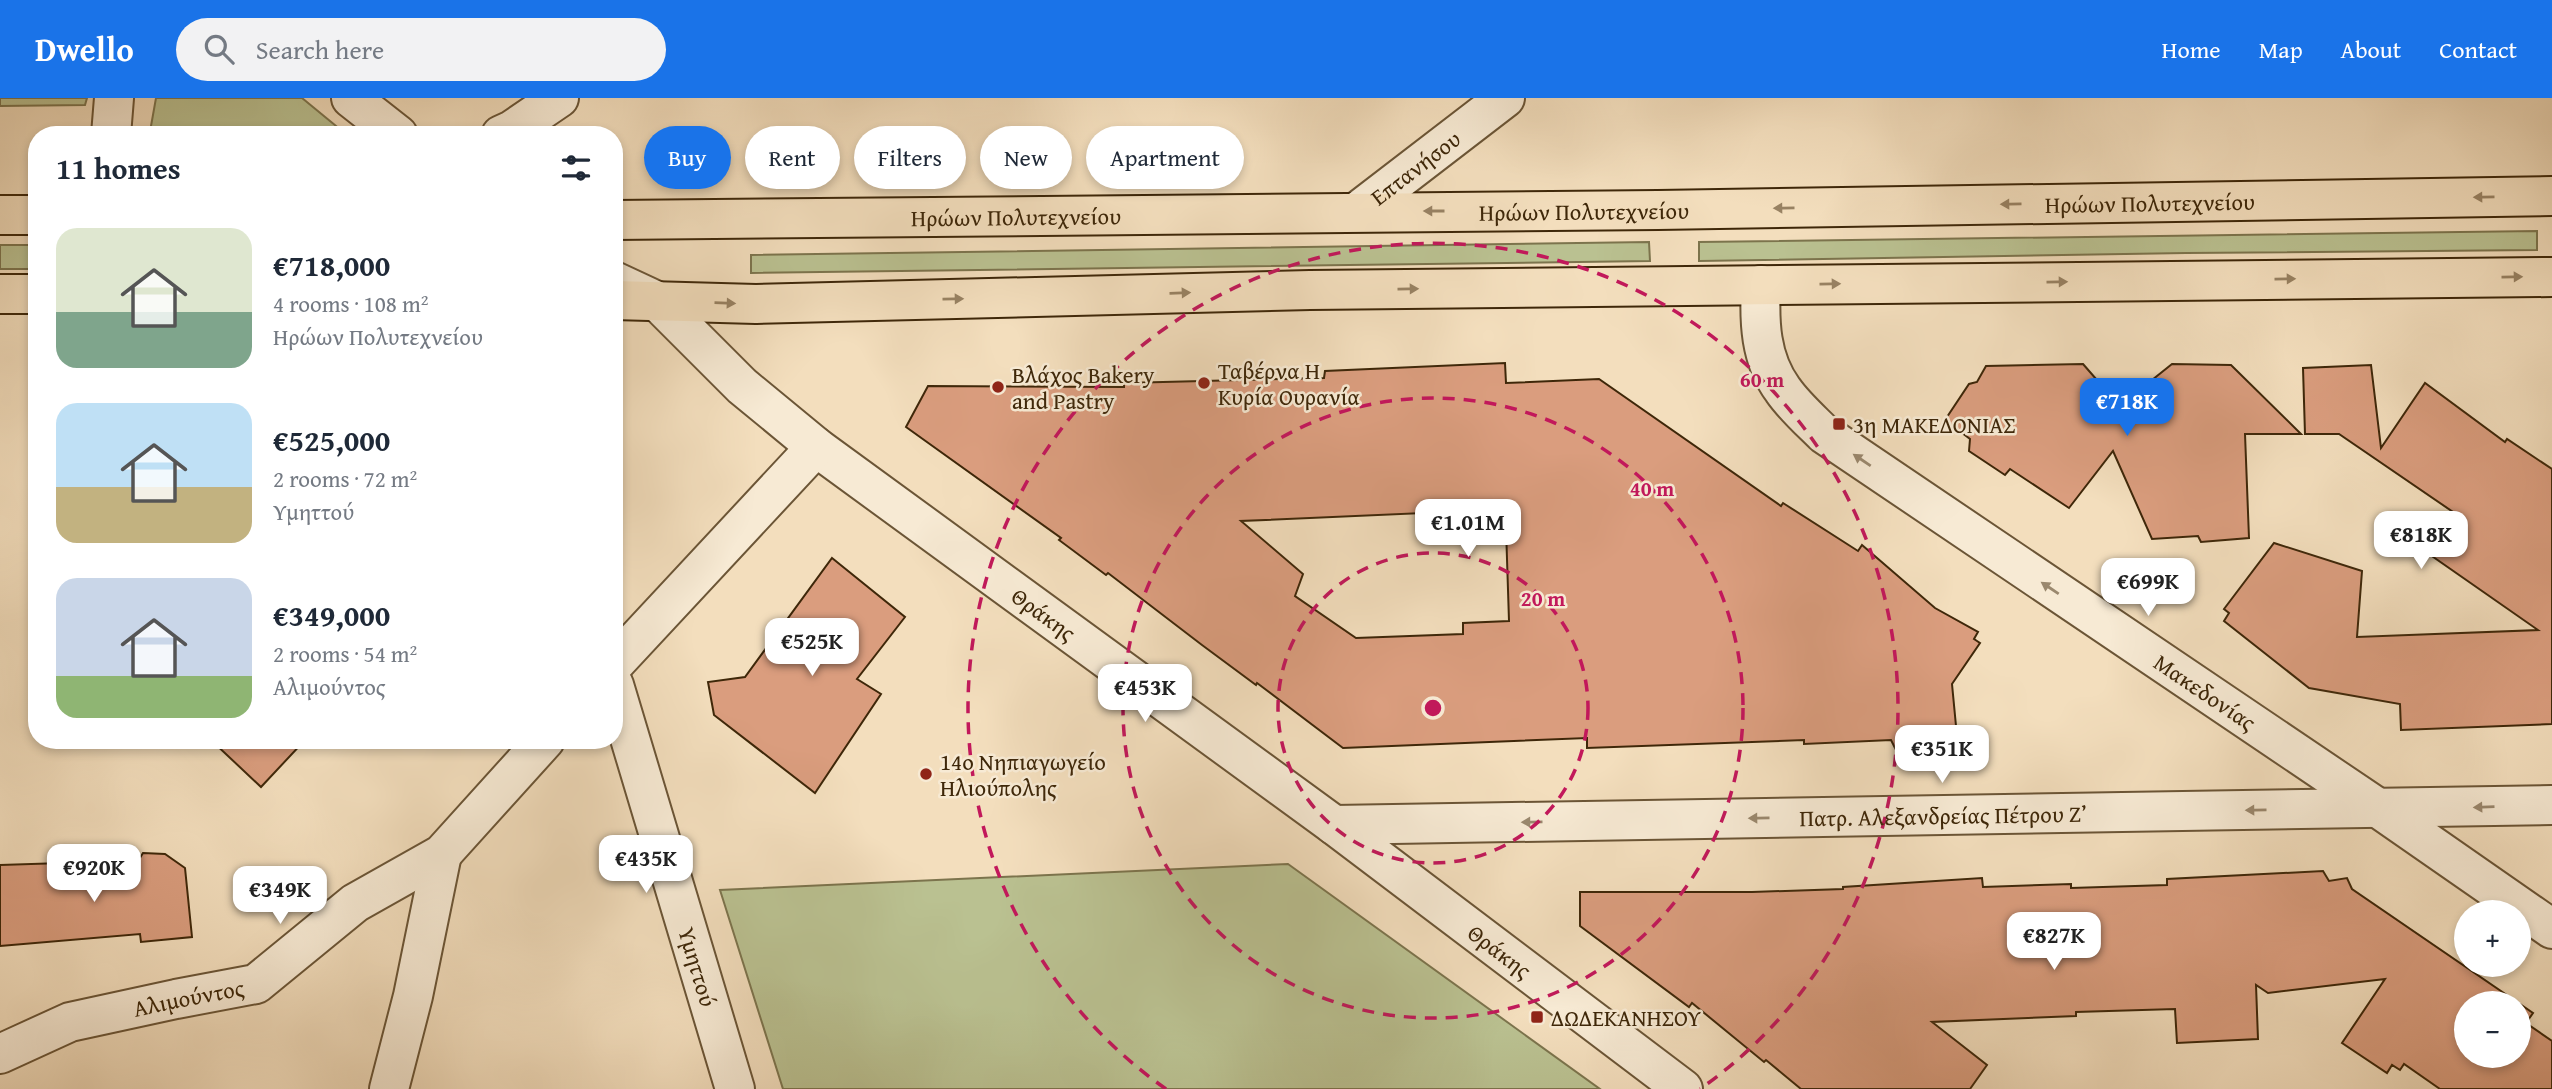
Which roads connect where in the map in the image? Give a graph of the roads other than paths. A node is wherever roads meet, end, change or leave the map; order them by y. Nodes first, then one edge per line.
1 (114, 98) edge
2 (351, 98) edge
3 (559, 98) edge
4 (1505, 98) edge
5 (112, 126) edge
6 (388, 126) edge
7 (518, 126) edge
8 (2552, 196) edge
9 (1358, 211) junction
10 (0, 215) edge
11 (28, 215) edge
12 (623, 220) edge
13 (2552, 277) edge
14 (623, 285) edge
15 (1761, 285) junction
16 (0, 294) edge
17 (28, 294) edge
18 (623, 300) edge
19 (657, 301) junction
20 (816, 447) junction
21 (623, 654) edge
22 (623, 715) edge
23 (537, 749) edge
24 (2552, 805) edge
25 (2378, 808) junction
26 (1334, 825) junction
27 (442, 854) junction
28 (2552, 929) edge
29 (0, 1055) edge
30 (389, 1089) edge
31 (735, 1089) edge
32 (1683, 1089) edge

1 - 5 street
2 - 6 street
3 - 7 street
4 - 9 street, Επτανήσου
8 -> 9 main road, Ηρώων Πολυτεχνείου
9 - 12 main road, Ηρώων Πολυτεχνείου
10 - 11 main road
15 -> 13 main road
14 - 19 street, Θράκης
19 -> 15 main road
25 -> 15 street, Μακεδονίας
16 - 17 main road
18 - 19 main road
19 - 20 street, Θράκης
20 - 21 street
20 - 26 street, Θράκης
22 - 31 street, Υμηττού
23 - 27 street, Αλιμούντος
24 -> 25 street, Πατρ. Αλεξανδρείας Πέτρου Ζ’
25 -> 26 street, Πατρ. Αλεξανδρείας Πέτρου Ζ’
25 - 28 street, Μακεδονίας
26 - 32 street, Θράκης
27 - 29 street, Αλιμούντος
27 - 30 street

